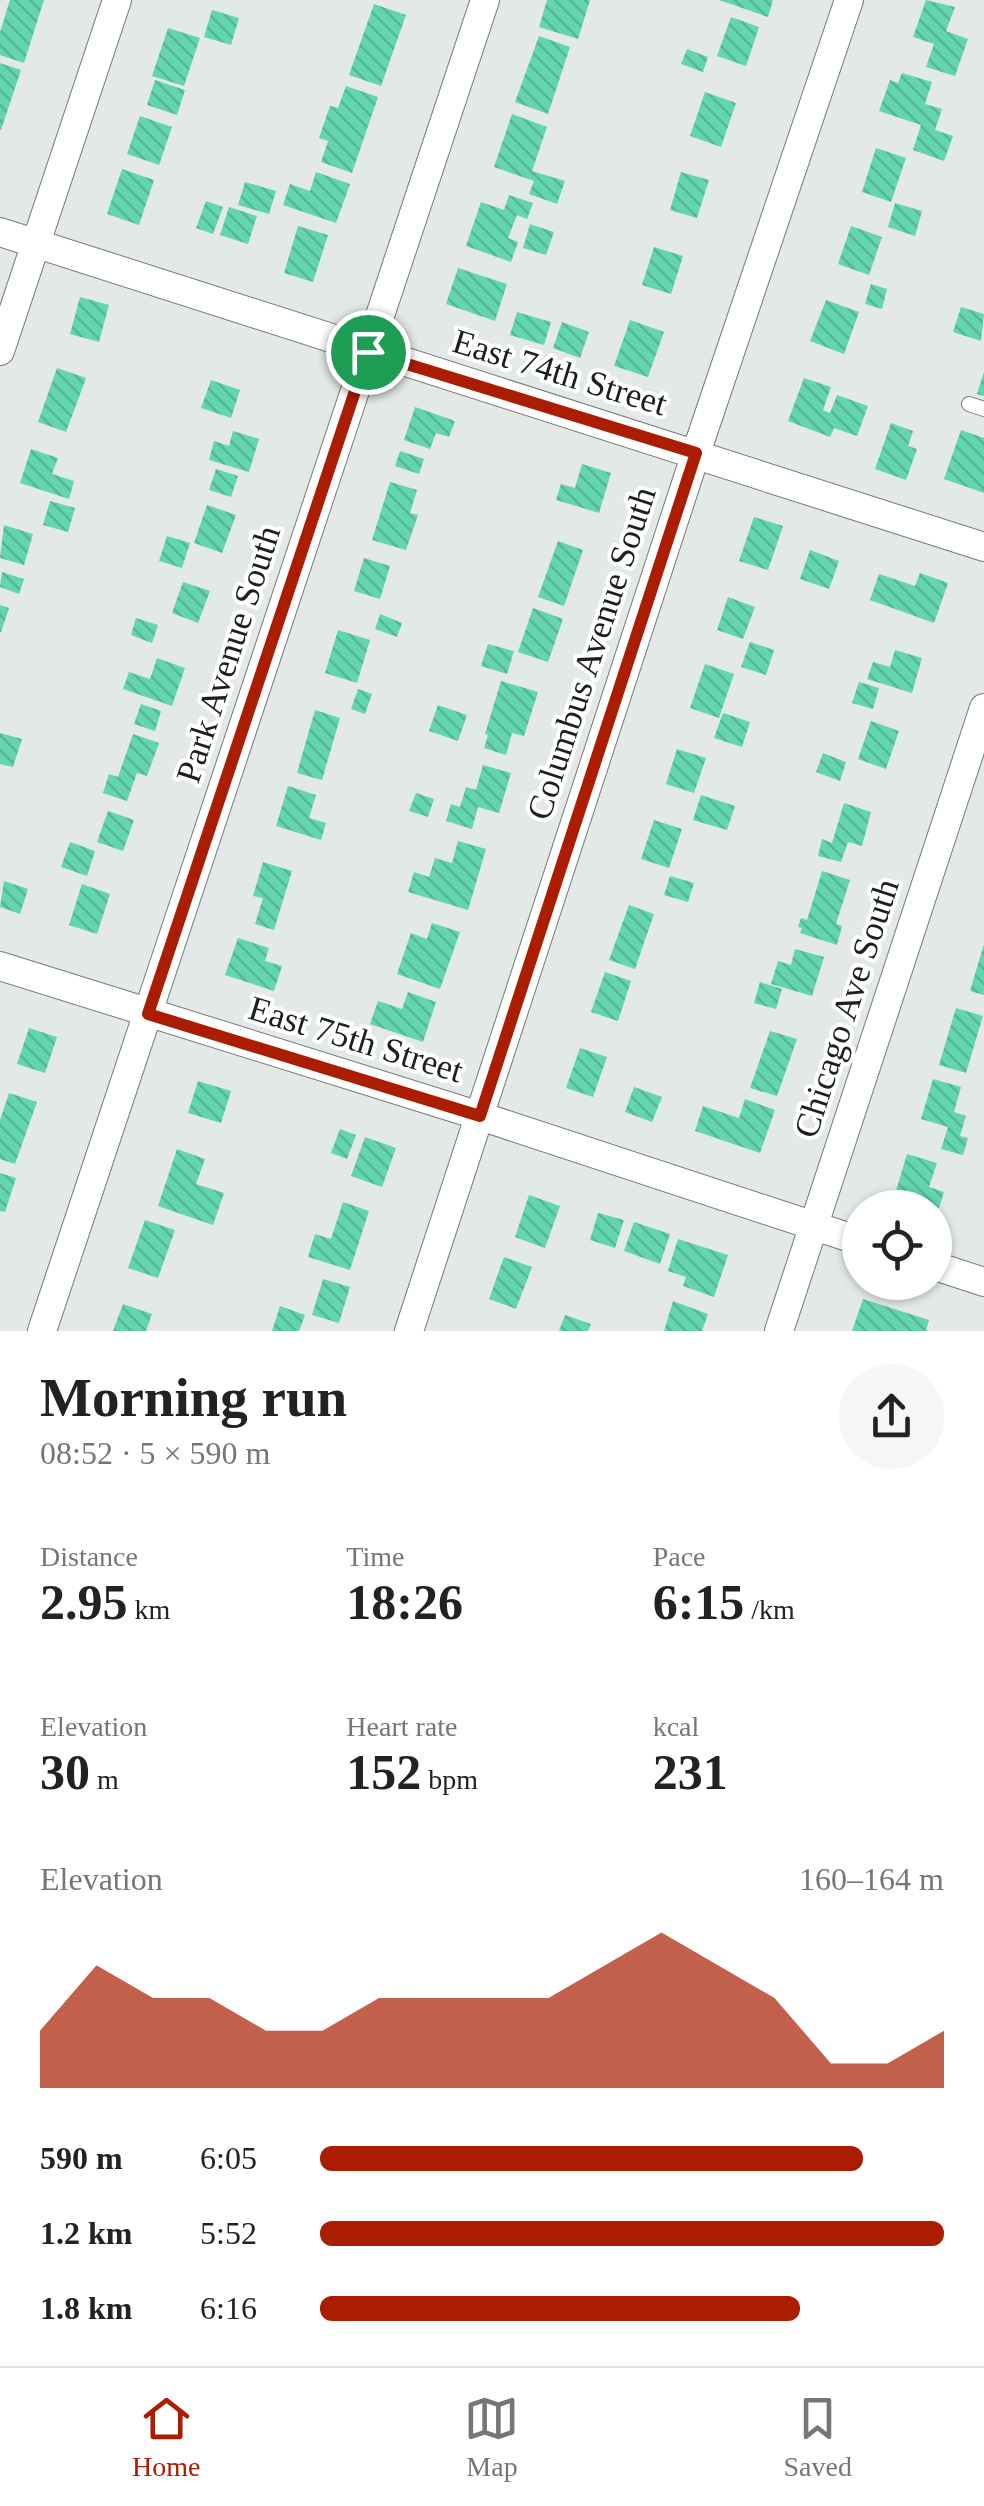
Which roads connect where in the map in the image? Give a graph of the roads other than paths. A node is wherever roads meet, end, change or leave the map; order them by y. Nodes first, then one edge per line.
1 (117, 0) edge
2 (485, 0) edge
3 (849, 0) edge
4 (0, 232) edge
5 (36, 244) junction
6 (0, 351) edge
7 (368, 352) junction
8 (696, 453) junction
9 (984, 546) edge
10 (984, 708) edge
11 (0, 966) edge
12 (148, 1014) junction
13 (480, 1116) junction
14 (814, 1226) junction
15 (842, 1236) edge
16 (952, 1272) edge
17 (984, 1282) edge
18 (42, 1331) edge
19 (409, 1331) edge
20 (780, 1331) edge

1 - 5 street
2 - 7 street, Park Avenue South
3 - 8 street, Columbus Avenue South
4 - 5 street, East 74th Street
5 - 6 street
5 - 7 street, East 74th Street
7 - 8 street, East 74th Street
7 - 12 street, Park Avenue South
8 - 9 street, East 74th Street
8 - 13 street, Columbus Avenue South
10 - 14 street, Chicago Ave South
11 - 12 street, East 75th Street
12 - 13 street, East 75th Street
12 - 18 street, Park Avenue South
13 - 14 street, East 75th Street
13 - 19 street, Columbus Avenue South
14 - 15 street, East 75th Street
14 - 20 street, Chicago Ave South
16 - 17 street

